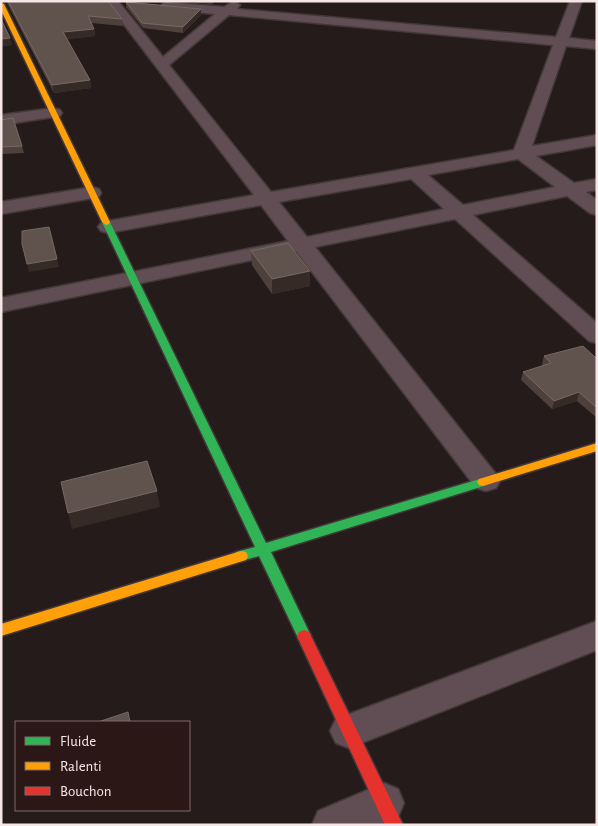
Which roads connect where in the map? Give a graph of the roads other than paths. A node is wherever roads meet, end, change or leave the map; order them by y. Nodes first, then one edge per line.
1 (113, 1) edge
2 (238, 1) edge
3 (576, 1) edge
4 (132, 3) edge
5 (1, 4) edge
6 (151, 5) edge
7 (226, 11) junction
8 (561, 42) junction
9 (597, 45) edge
10 (162, 66) junction
11 (54, 113) junction
12 (1, 120) edge
13 (597, 140) edge
14 (522, 153) junction
15 (414, 172) junction
16 (597, 184) edge
17 (570, 189) junction
18 (92, 193) junction
19 (265, 199) junction
20 (1, 208) edge
21 (597, 209) edge
22 (458, 212) junction
23 (108, 227) junction
24 (300, 244) junction
25 (133, 278) junction
26 (1, 305) edge
27 (597, 336) edge
28 (597, 447) edge
29 (486, 482) junction
30 (263, 550) junction
31 (1, 630) edge
32 (597, 635) edge
33 (349, 731) junction
34 (389, 814) edge
35 (332, 825) edge

1 - 4 street
1 - 10 street
2 - 7 street
3 - 8 street
5 - 11 street
6 - 7 street
7 - 8 street
7 - 10 street
8 - 9 street
8 - 14 street
10 - 19 street
11 - 12 street
11 - 18 street
13 - 14 street
14 - 15 street
14 - 17 street
15 - 19 street
15 - 22 street
16 - 17 street
17 - 21 street
17 - 22 street
18 - 20 street
18 - 23 street
19 - 23 street
19 - 24 street
22 - 24 street
22 - 27 street
23 - 25 street
24 - 25 street
24 - 29 street
25 - 26 street
25 - 30 street
28 - 29 street
29 - 30 street
30 - 31 street
30 - 33 street
32 - 33 street
33 - 34 street
34 - 35 street

